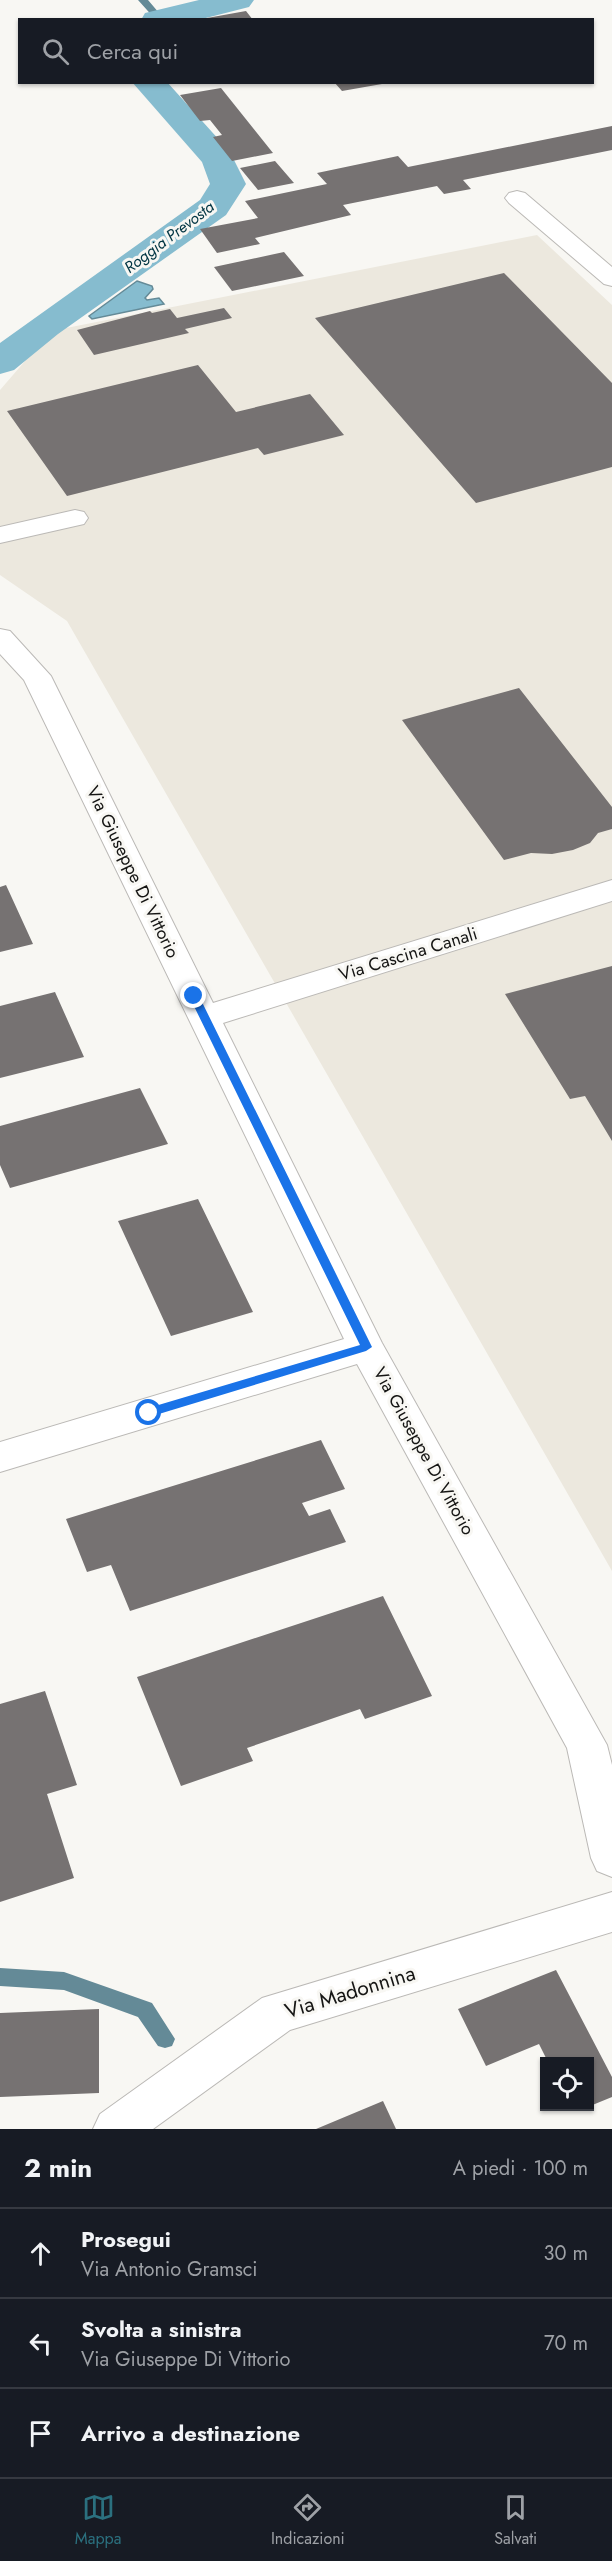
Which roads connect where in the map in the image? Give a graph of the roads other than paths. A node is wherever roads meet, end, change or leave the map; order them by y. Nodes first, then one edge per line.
1 (517, 198) dead end
2 (612, 279) edge
3 (75, 518) dead end
4 (0, 535) edge
5 (0, 637) edge
6 (612, 890) edge
7 (204, 1017) junction
8 (366, 1347) junction
9 (0, 1457) edge
10 (599, 1745) edge
11 (612, 1858) edge
12 (612, 1912) edge
13 (116, 2129) edge

1 - 2 street
3 - 4 street
5 - 7 street, Via Giuseppe Di Vittorio
6 - 7 street, Via Cascina Canali
7 - 8 street, Via Giuseppe Di Vittorio
8 - 9 street
8 - 10 street, Via Giuseppe Di Vittorio
10 - 11 street, Via Giuseppe Di Vittorio
12 - 13 street, Via Madonnina

